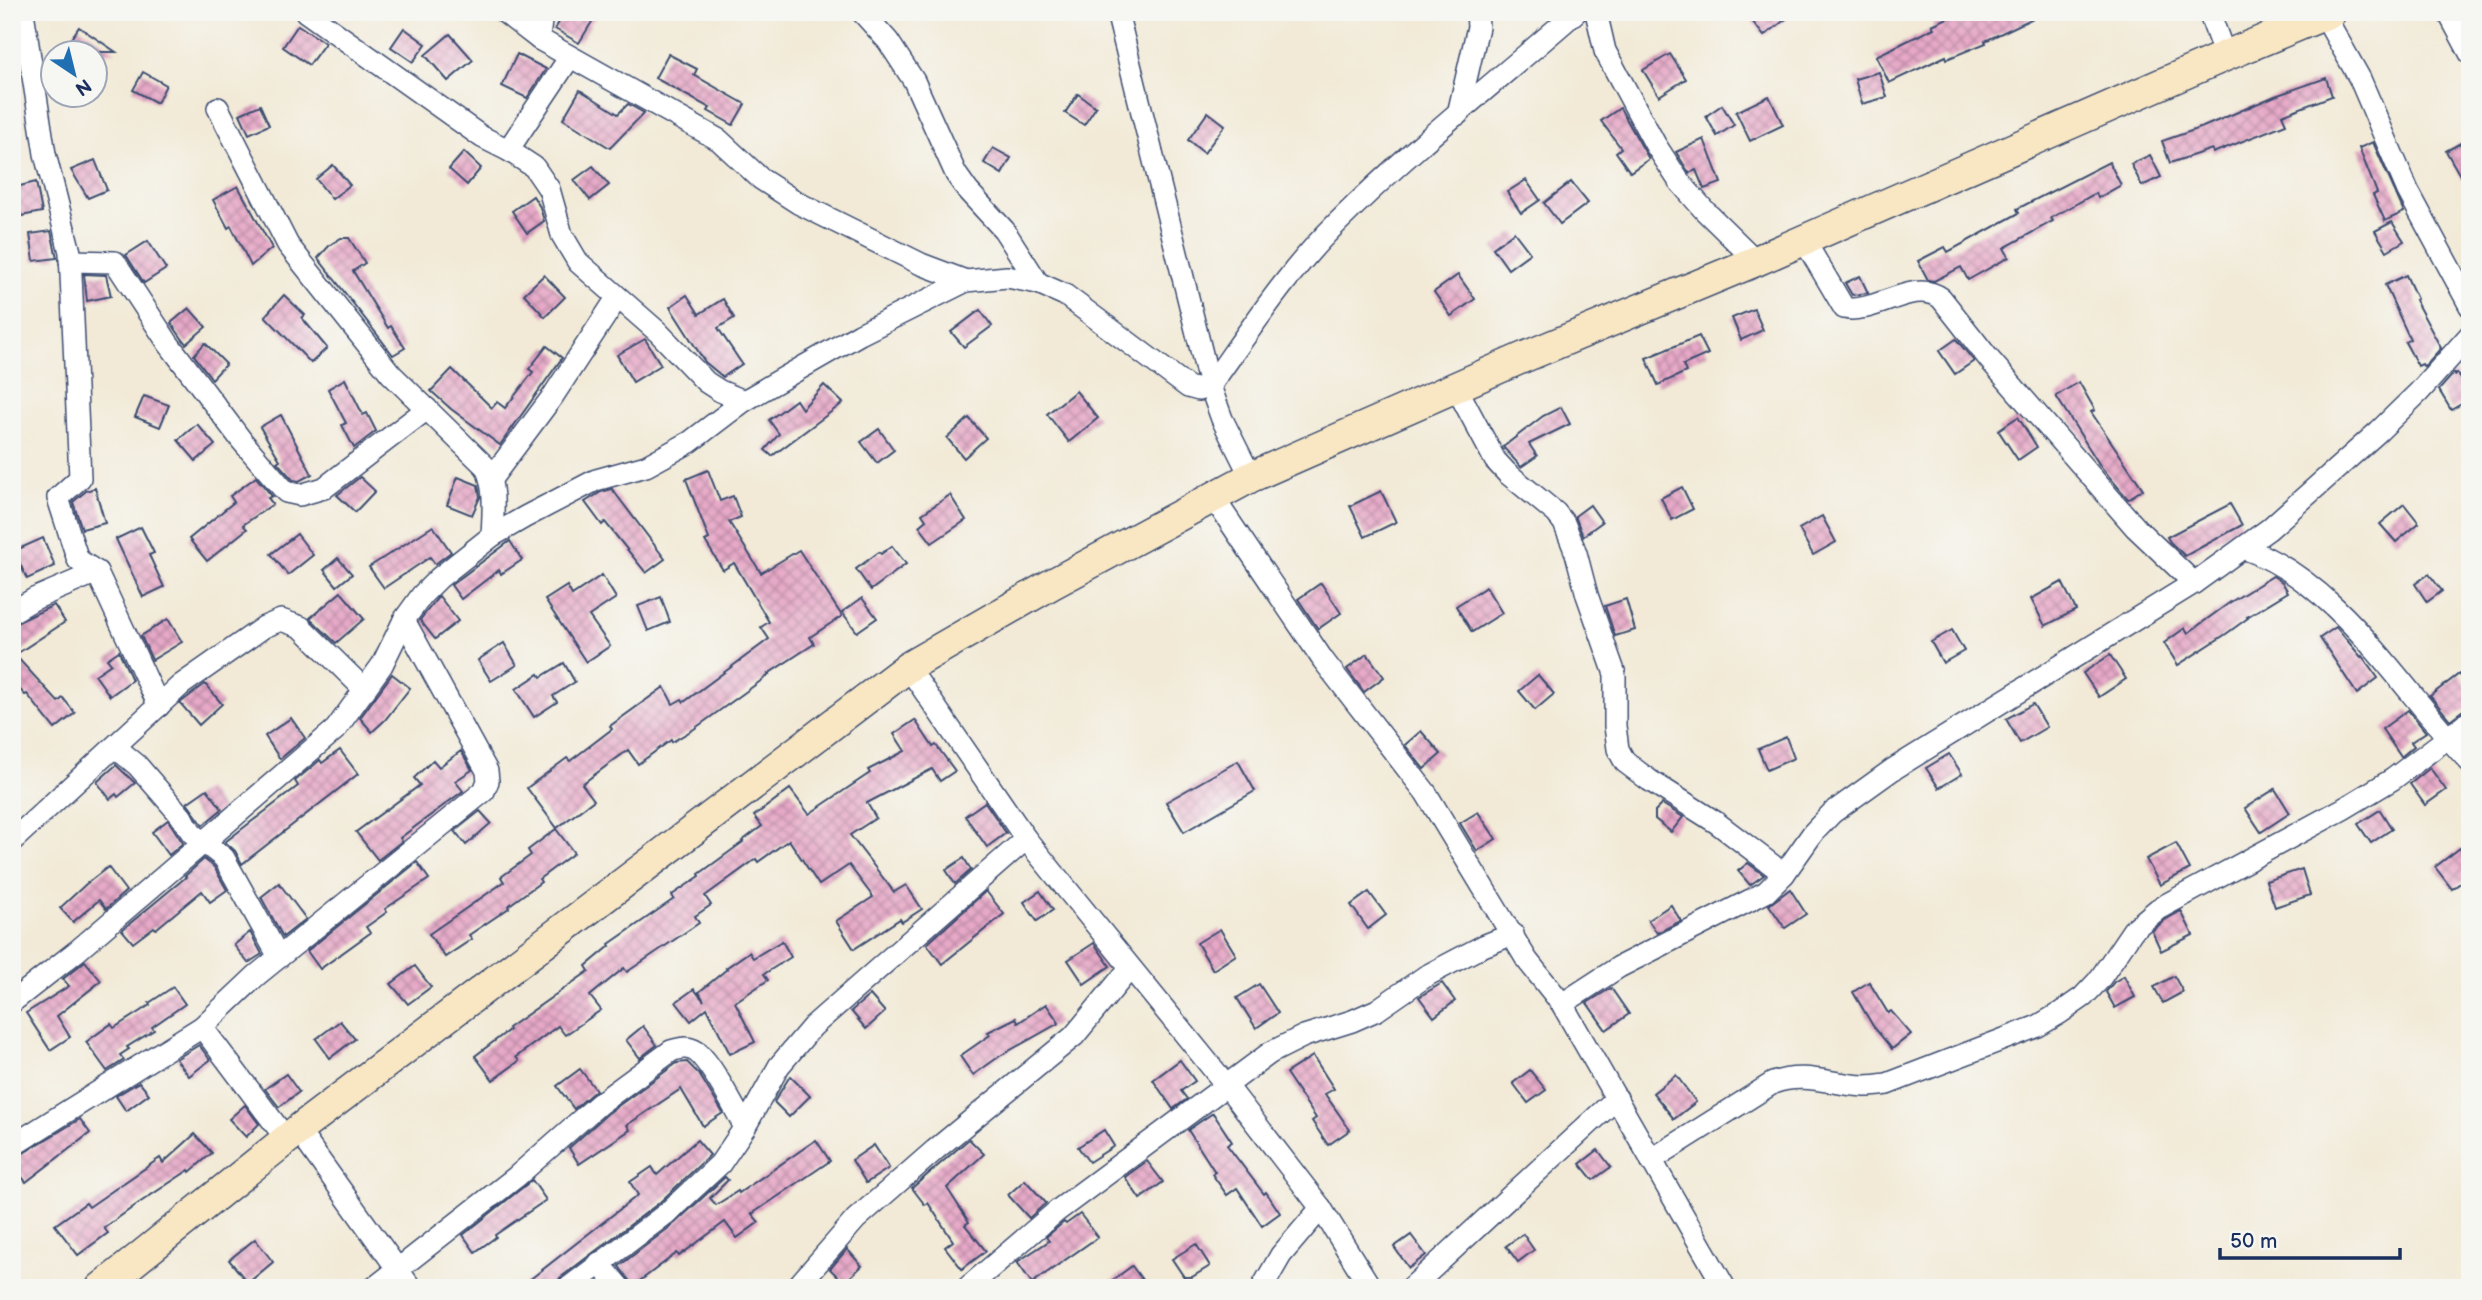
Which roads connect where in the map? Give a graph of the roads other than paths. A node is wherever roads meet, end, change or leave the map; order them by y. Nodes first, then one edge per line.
1 (23, 12) edge
2 (306, 12) edge
3 (503, 12) edge
4 (542, 12) edge
5 (862, 12) edge
6 (1117, 12) edge
7 (1477, 12) edge
8 (1576, 12) edge
9 (1596, 12) edge
10 (2209, 12) edge
11 (2448, 12) edge
12 (2328, 14) edge
13 (539, 39) junction
14 (2470, 52) edge
15 (2225, 56) junction
16 (570, 57) junction
17 (218, 108) dead end
18 (1458, 114) junction
19 (508, 150) junction
20 (1804, 240) junction
21 (70, 261) junction
22 (1756, 261) junction
23 (966, 281) junction
24 (1038, 283) junction
25 (617, 298) junction
26 (2470, 306) edge
27 (2470, 335) edge
28 (1210, 386) junction
29 (1456, 387) junction
30 (744, 401) junction
31 (427, 409) junction
32 (1251, 477) junction
33 (491, 479) junction
34 (1213, 497) junction
35 (492, 536) junction
36 (2243, 548) junction
37 (97, 572) junction
38 (2194, 583) junction
39 (12, 612) edge
40 (404, 620) junction
41 (908, 667) junction
42 (365, 690) junction
43 (159, 706) junction
44 (2470, 721) edge
45 (2446, 737) junction
46 (115, 747) junction
47 (2470, 762) edge
48 (1026, 839) junction
49 (12, 841) edge
50 (205, 842) junction
51 (1784, 874) junction
52 (1513, 934) junction
53 (279, 957) junction
54 (1130, 968) junction
55 (12, 1002) edge
56 (1562, 1004) junction
57 (202, 1027) junction
58 (1227, 1086) junction
59 (1617, 1098) junction
60 (745, 1126) junction
61 (292, 1135) junction
62 (12, 1146) edge
63 (1651, 1160) junction
64 (1321, 1208) junction
65 (599, 1264) junction
66 (404, 1279) edge
67 (101, 1288) edge
68 (374, 1288) edge
69 (568, 1288) edge
70 (620, 1288) edge
71 (796, 1288) edge
72 (967, 1288) edge
73 (1262, 1288) edge
74 (1371, 1288) edge
75 (1411, 1288) edge
76 (1725, 1288) edge

1 - 21 street
2 - 19 street
3 - 13 street
4 - 13 street
5 - 24 street
6 - 28 street
7 - 18 street
8 - 18 street
9 - 22 street
10 - 15 street
11 - 14 street
12 - 15 main road
12 - 26 street
13 - 16 street
15 - 20 main road
16 - 19 street
16 - 23 street
17 - 31 street
18 - 28 street
19 - 25 street
20 - 22 main road
20 - 38 street
21 - 31 street
21 - 37 street
22 - 29 main road
23 - 24 street
23 - 30 street
24 - 28 street
25 - 30 street
25 - 33 street
27 - 36 street
28 - 32 street
29 - 32 main road
29 - 51 street
30 - 35 street
31 - 33 street
32 - 34 main road
33 - 35 street
34 - 41 main road
34 - 52 street
35 - 40 street
36 - 38 street
36 - 45 street
37 - 39 street
37 - 43 street
38 - 51 street
40 - 42 street
40 - 53 street
41 - 48 street
41 - 61 main road
42 - 43 street
42 - 50 street
43 - 46 street
44 - 45 street
45 - 47 street
45 - 63 street
46 - 49 street
46 - 50 street
48 - 54 street
48 - 60 street
50 - 53 street
50 - 55 street
51 - 56 street
52 - 56 street
52 - 58 street
53 - 57 street
54 - 58 street
54 - 71 street
56 - 59 street
57 - 61 street
57 - 62 street
58 - 64 street
58 - 72 street
59 - 63 street
59 - 75 street
60 - 65 street
60 - 66 street
61 - 66 street
61 - 67 main road
63 - 76 street
64 - 73 street
64 - 74 street
65 - 69 street
65 - 70 street
66 - 68 street

